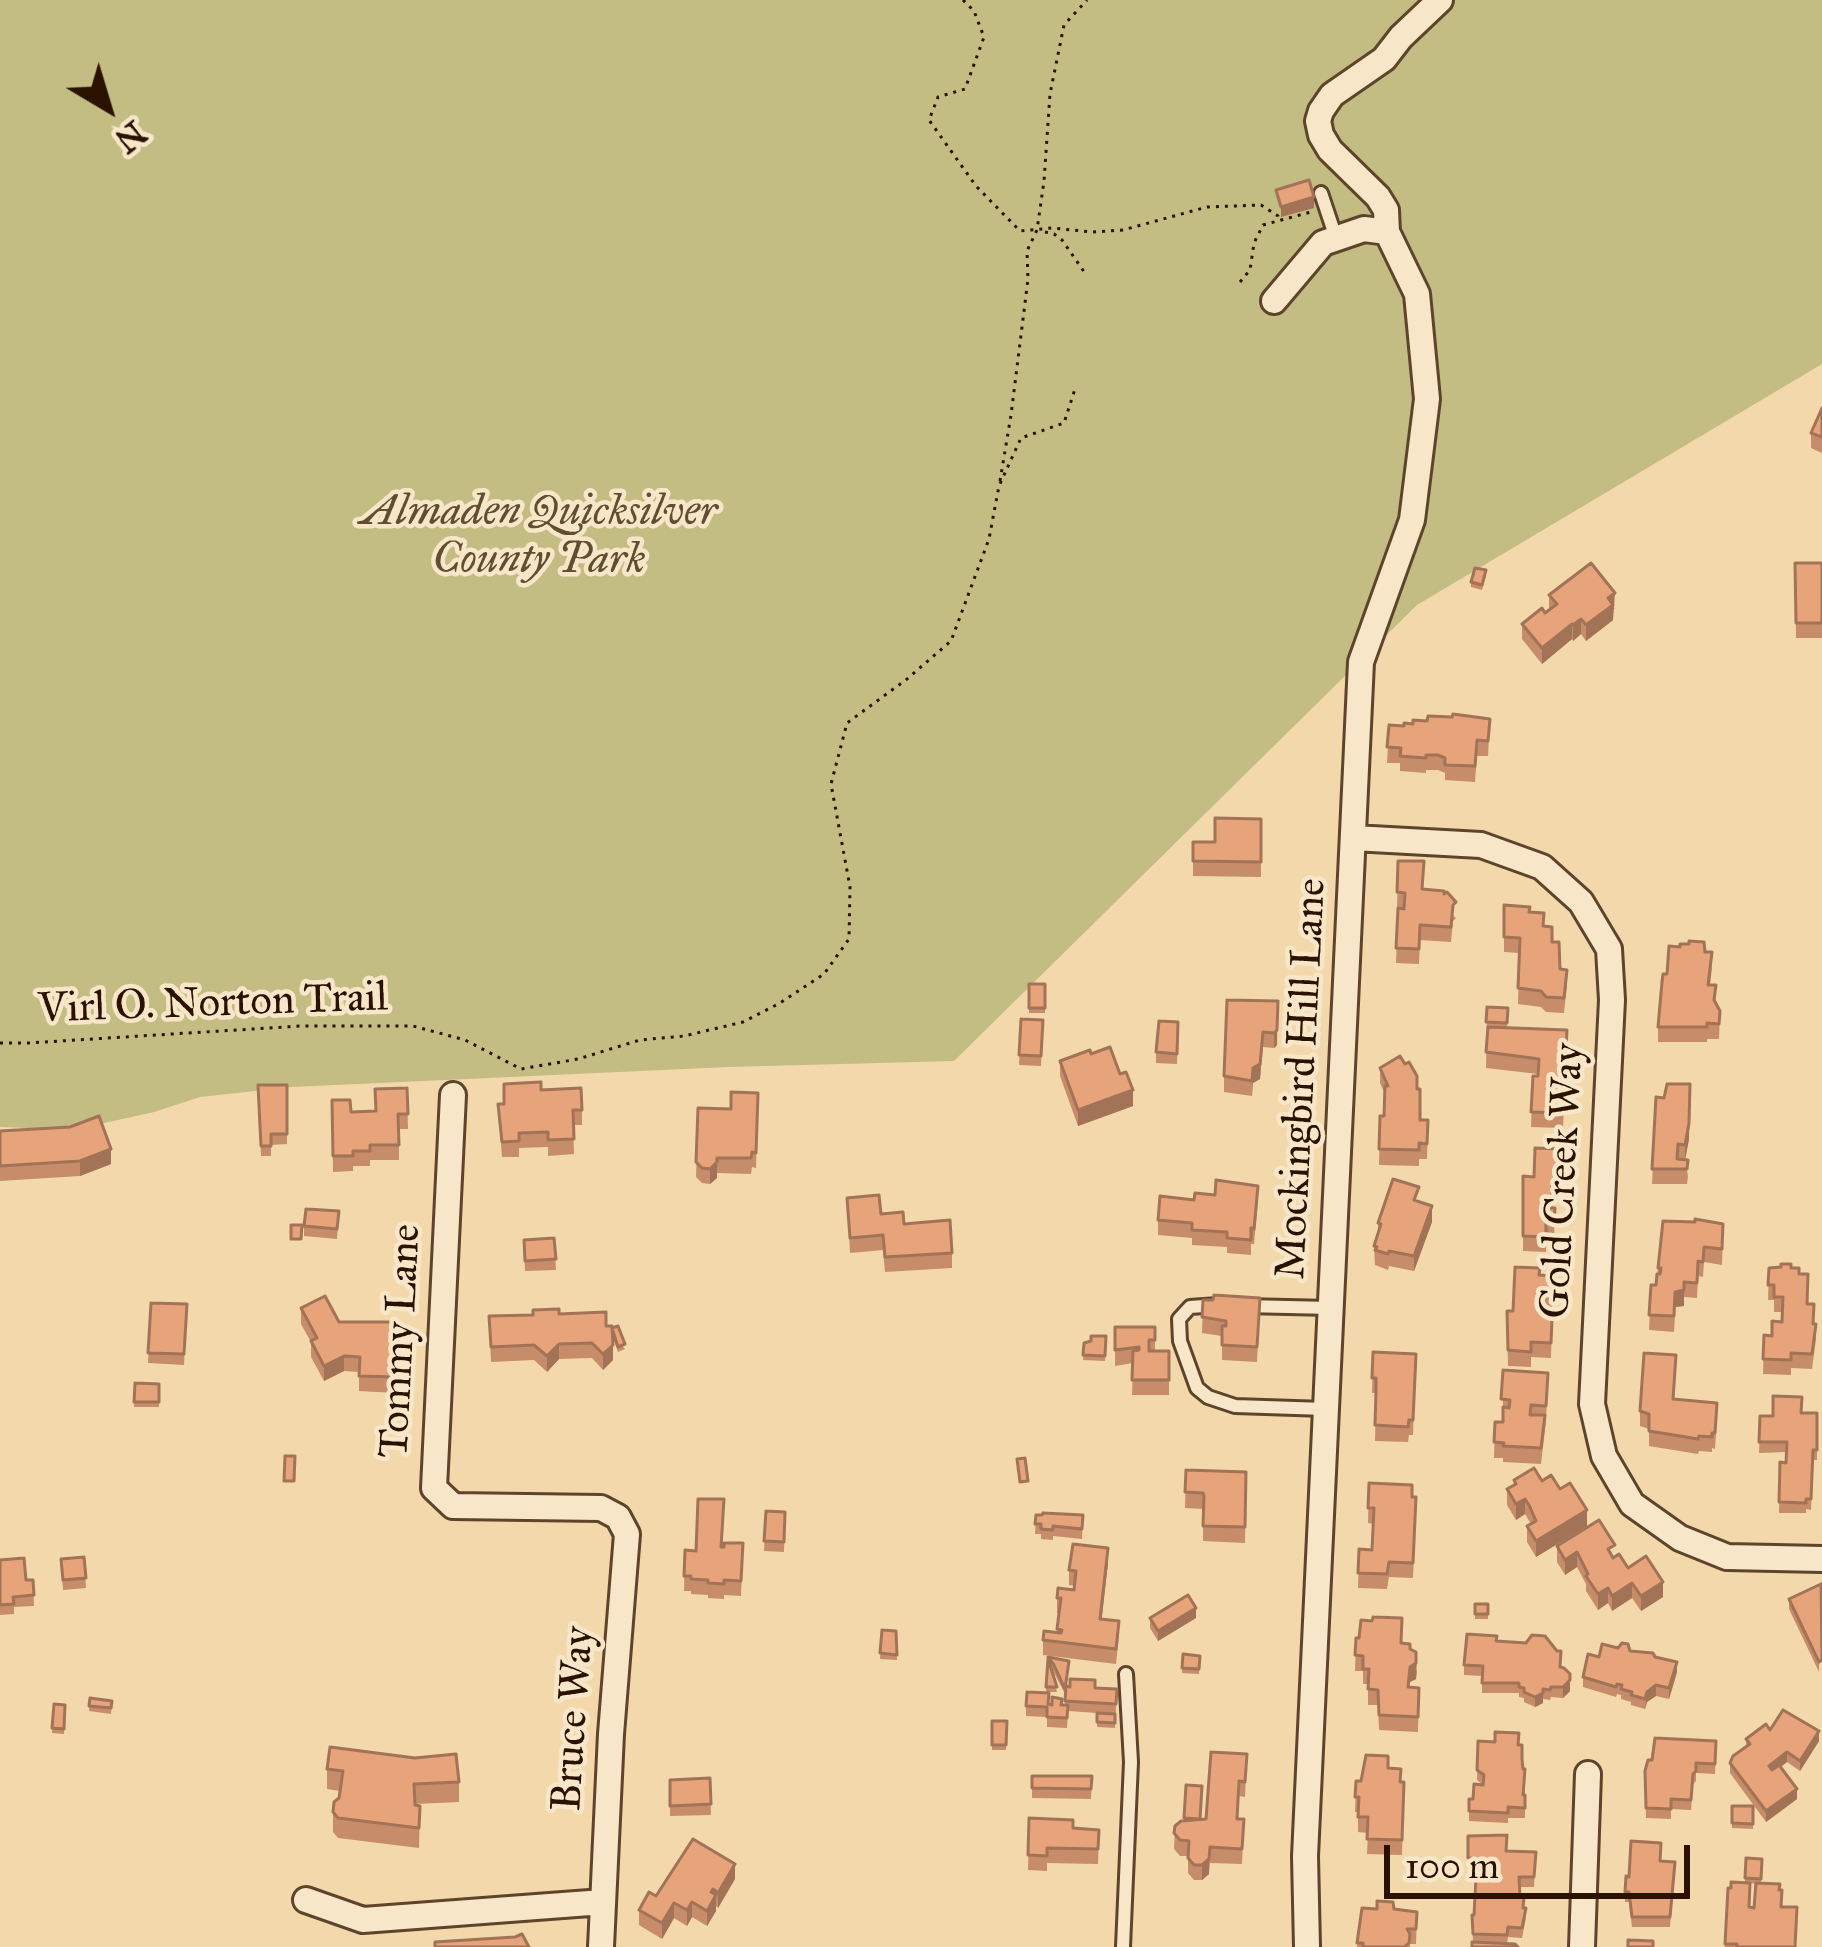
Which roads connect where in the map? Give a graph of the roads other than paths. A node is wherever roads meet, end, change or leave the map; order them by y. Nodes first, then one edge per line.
1 (1440, 0) edge
2 (1323, 200) road end
3 (1387, 232) junction
4 (1336, 238) junction
5 (1274, 301) dead end
6 (1353, 838) junction
7 (453, 1095) dead end
8 (1331, 1308) junction
9 (1327, 1409) junction
10 (601, 1508) joint
11 (1822, 1559) edge
12 (1126, 1673) dead end
13 (1588, 1774) dead end
14 (306, 1900) dead end
15 (603, 1903) junction
16 (601, 1947) edge
17 (1123, 1947) edge
18 (1307, 1947) edge
19 (1582, 1947) edge

1 - 3 street, Mockingbird Hill Lane
2 - 4 lane
3 - 4 street
3 - 6 street, Mockingbird Hill Lane
4 - 5 street
6 - 8 street, Mockingbird Hill Lane
6 - 11 street, Gold Creek Way
7 - 10 street, Tommy Lane
8 - 9 street, Mockingbird Hill Lane
8 - 9 lane
9 - 18 street, Mockingbird Hill Lane
10 - 15 street, Bruce Way
12 - 17 lane
13 - 19 street
14 - 15 street
15 - 16 street, Bruce Way

